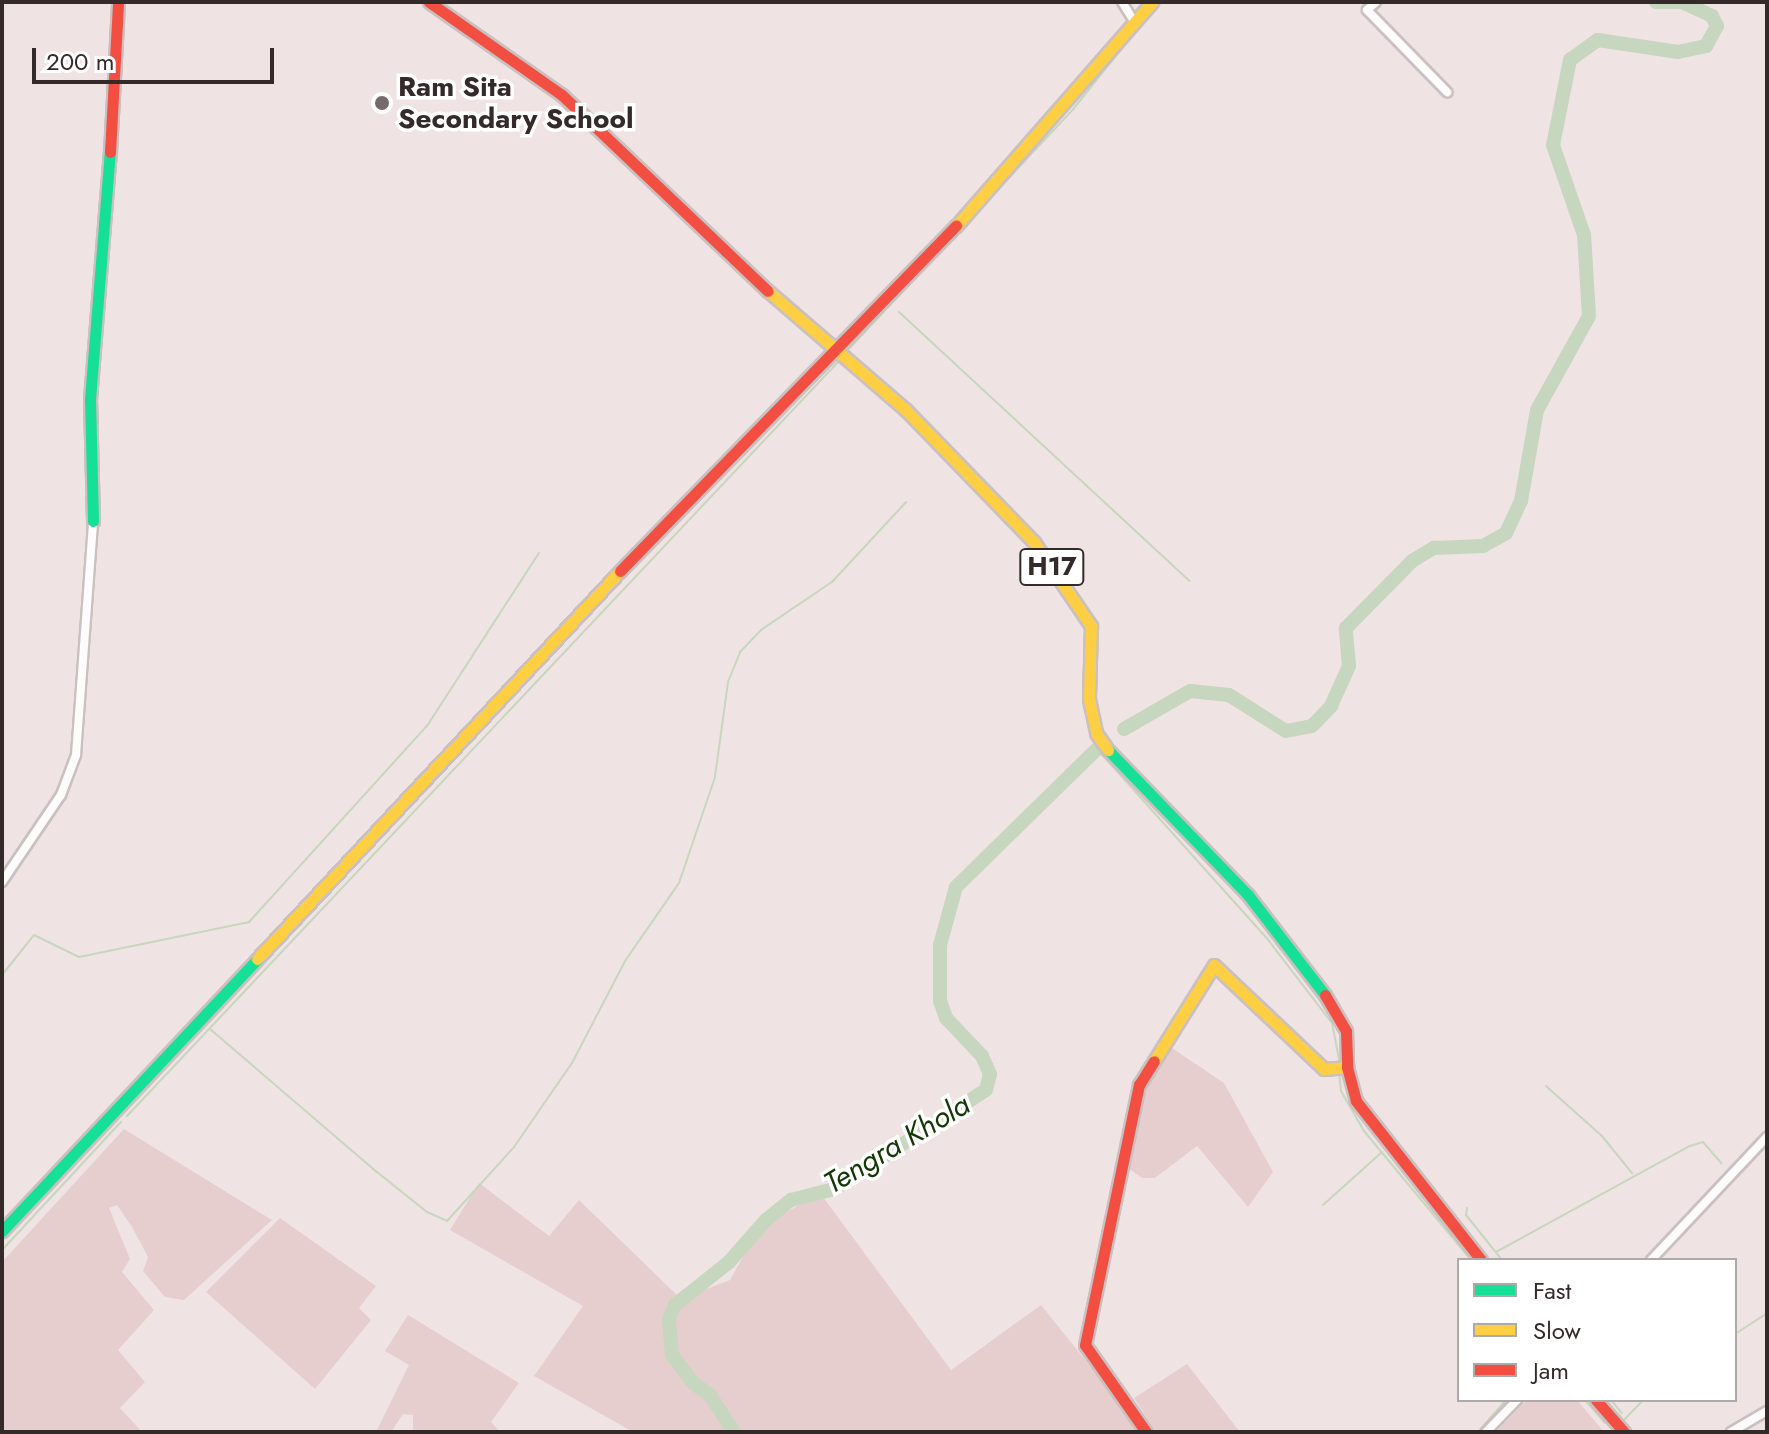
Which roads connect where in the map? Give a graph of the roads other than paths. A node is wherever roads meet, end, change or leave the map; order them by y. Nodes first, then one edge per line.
1 (118, 2) edge
2 (429, 2) edge
3 (1122, 2) edge
4 (1152, 2) edge
5 (1376, 2) edge
6 (1135, 23) junction
7 (1447, 92) dead end
8 (834, 350) junction
9 (93, 521) joint
10 (2, 882) edge
11 (1347, 1067) junction
12 (1767, 1137) edge
13 (2, 1231) edge
14 (1479, 1258) edge
15 (1653, 1258) edge
16 (1515, 1402) edge
17 (1598, 1402) edge
18 (1767, 1411) edge
19 (1146, 1432) edge
20 (1486, 1432) edge
21 (1624, 1432) edge
22 (1731, 1432) edge

1 - 9 street
2 - 8 street, H17
3 - 6 street
4 - 6 street
5 - 7 street
6 - 8 street
8 - 11 street, H17
8 - 13 street
9 - 10 street
11 - 14 street, H17
11 - 19 street
12 - 15 street
16 - 20 street
17 - 21 street
18 - 22 street

